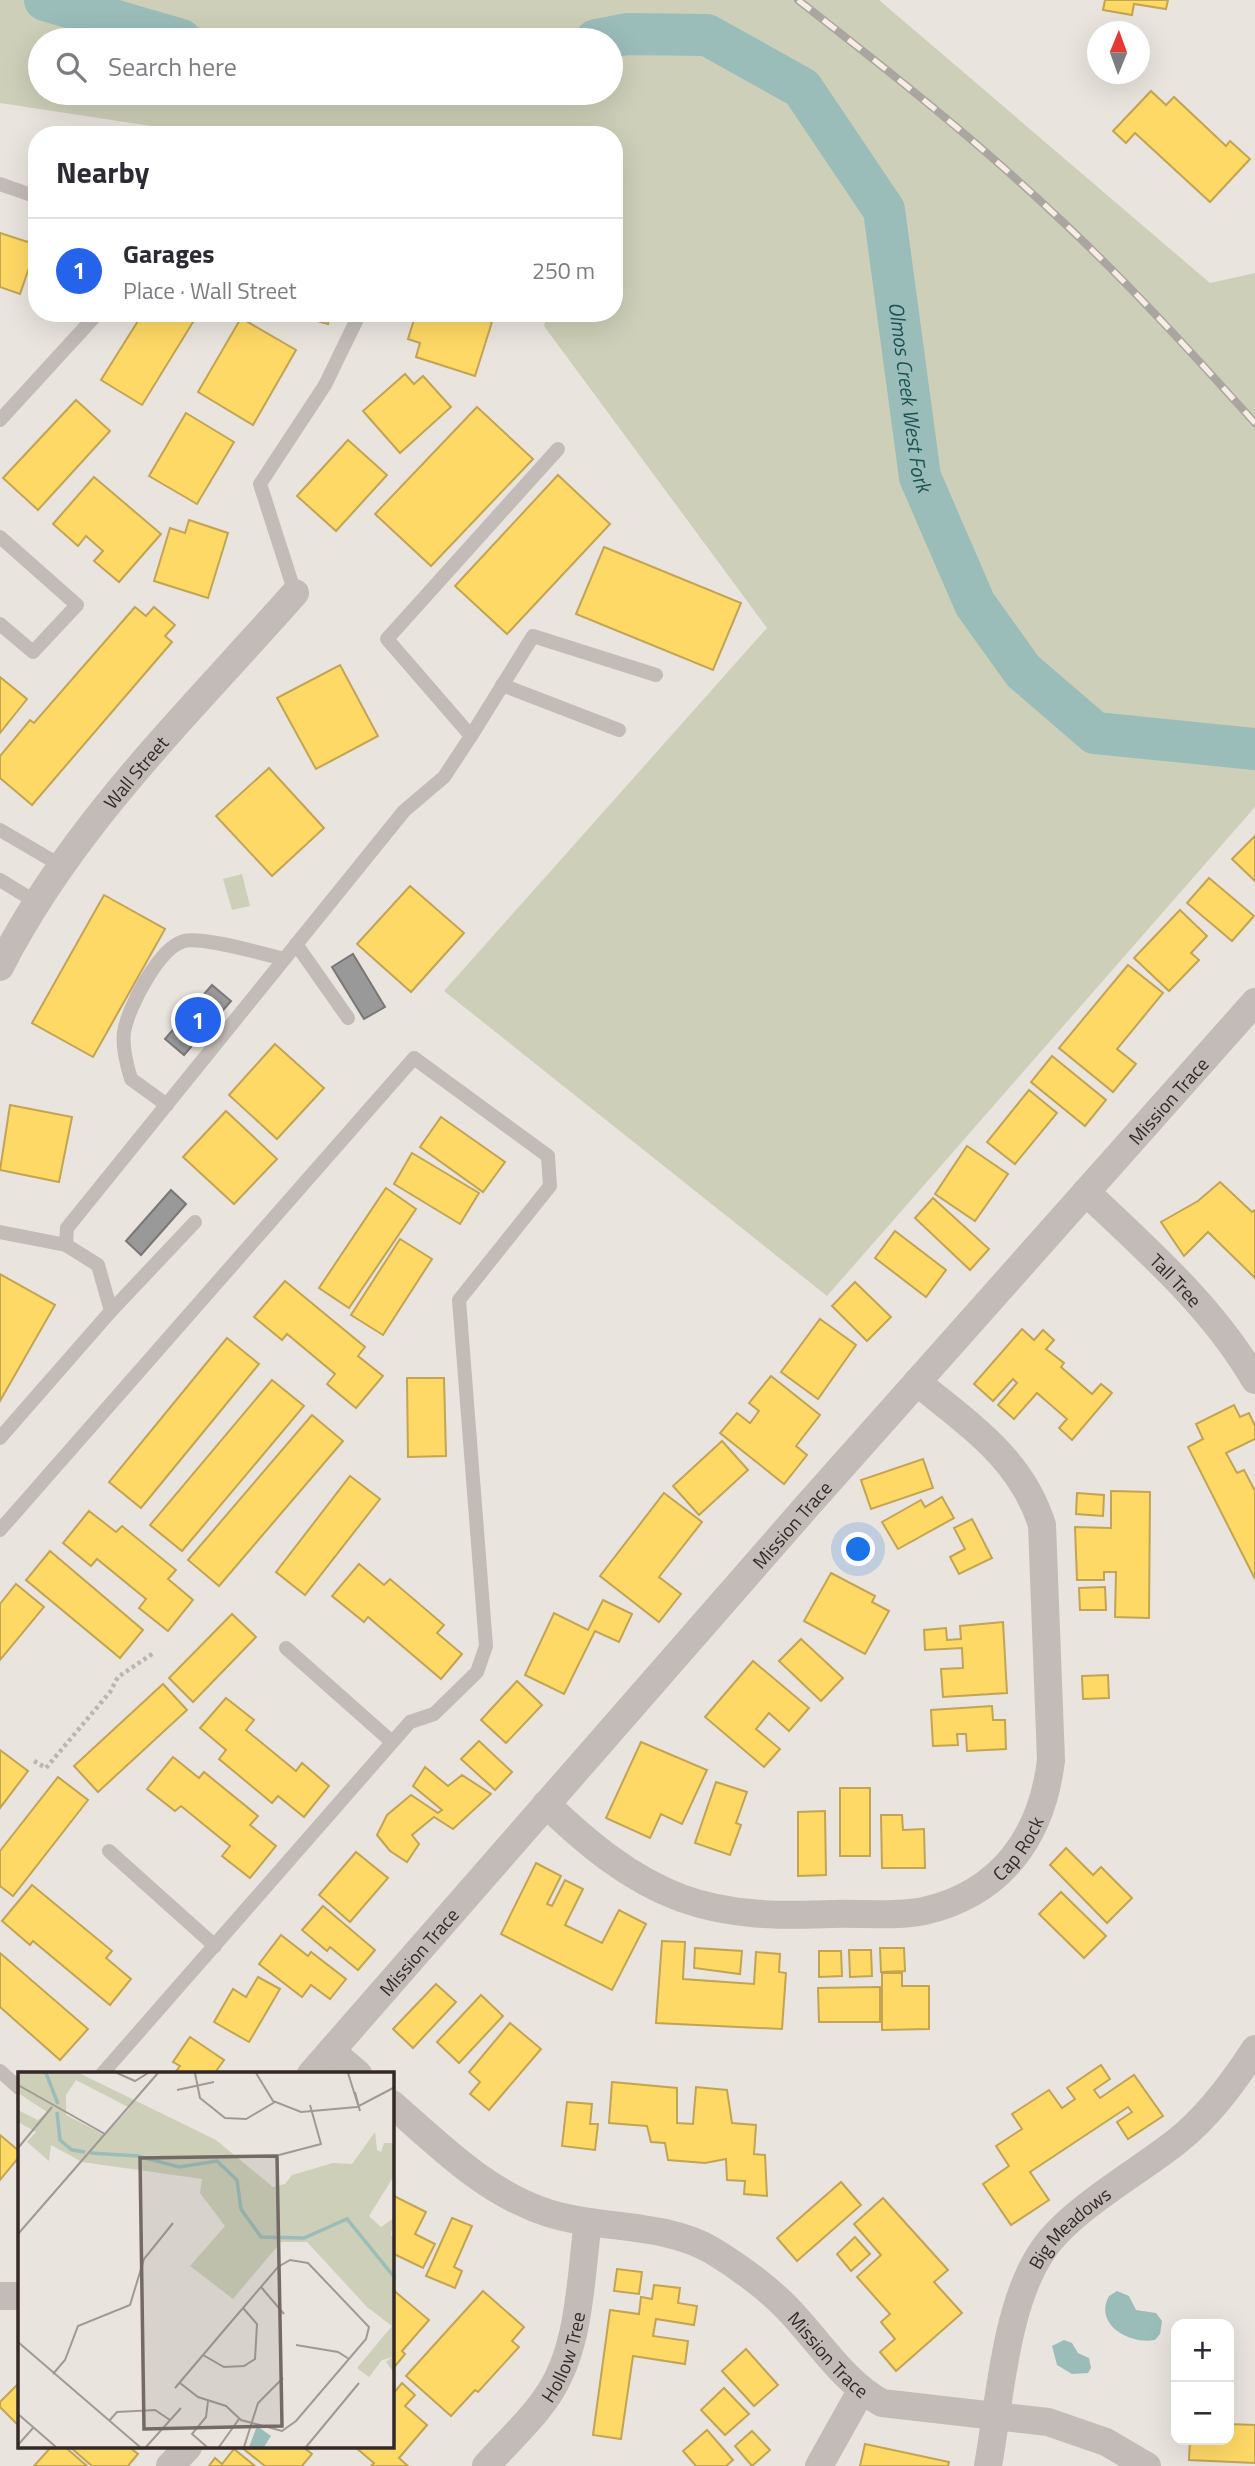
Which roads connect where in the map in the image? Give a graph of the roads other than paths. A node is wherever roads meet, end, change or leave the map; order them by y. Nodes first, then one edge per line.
1 (0, 184) edge
2 (28, 194) edge
3 (90, 322) edge
4 (356, 322) edge
5 (0, 420) edge
6 (558, 449) dead end
7 (0, 537) edge
8 (295, 593) joint
9 (0, 624) edge
10 (656, 675) dead end
11 (502, 685) junction
12 (619, 730) dead end
13 (471, 736) junction
14 (0, 830) edge
15 (60, 865) junction
16 (0, 880) edge
17 (36, 902) junction
18 (296, 944) junction
19 (284, 960) junction
20 (0, 967) edge
21 (1255, 1002) edge
22 (348, 1018) dead end
23 (167, 1105) junction
24 (1086, 1192) junction
25 (195, 1222) dead end
26 (0, 1233) edge
27 (66, 1245) junction
28 (111, 1311) junction
29 (1255, 1380) edge
30 (917, 1382) junction
31 (0, 1438) edge
32 (0, 1530) edge
33 (286, 1648) dead end
34 (392, 1742) junction
35 (546, 1804) junction
36 (109, 1851) dead end
37 (215, 1947) junction
38 (1255, 2049) edge
39 (331, 2051) junction
40 (0, 2071) edge
41 (104, 2072) edge
42 (313, 2072) edge
43 (356, 2072) edge
44 (18, 2087) edge
45 (394, 2106) edge
46 (588, 2222) junction
47 (0, 2296) edge
48 (18, 2296) edge
49 (861, 2391) junction
50 (998, 2414) junction
51 (187, 2448) edge
52 (170, 2466) edge
53 (486, 2466) edge
54 (819, 2466) edge
55 (988, 2466) edge
56 (1147, 2466) edge

1 - 2 lane
3 - 5 lane
4 - 8 lane
6 - 13 lane
7 - 9 lane
8 - 15 street, Wall Street
10 - 11 lane
11 - 12 lane
11 - 13 lane
13 - 18 lane
14 - 15 lane
15 - 17 street, Wall Street
16 - 17 lane
17 - 20 street, Wall Street
18 - 19 lane
18 - 22 lane
19 - 23 lane
19 - 23 lane
21 - 24 street, Mission Trace
23 - 27 lane
24 - 29 street, Tall Tree
24 - 30 street, Mission Trace
25 - 28 lane
26 - 27 lane
27 - 28 lane
28 - 31 lane
30 - 35 street, Mission Trace
30 - 35 street, Cap Rock
32 - 34 lane
33 - 34 lane
34 - 37 lane
35 - 39 street, Mission Trace
36 - 37 lane
37 - 41 lane
38 - 50 street, Big Meadows
39 - 42 street, Mission Trace
39 - 43 street
40 - 44 lane
45 - 46 street, Mission Trace
46 - 49 street, Mission Trace
46 - 53 street, Hollow Tree
47 - 48 street
49 - 50 street, Mission Trace
49 - 54 street
50 - 55 street, Big Meadows
50 - 56 street, Mission Trace
51 - 52 street

